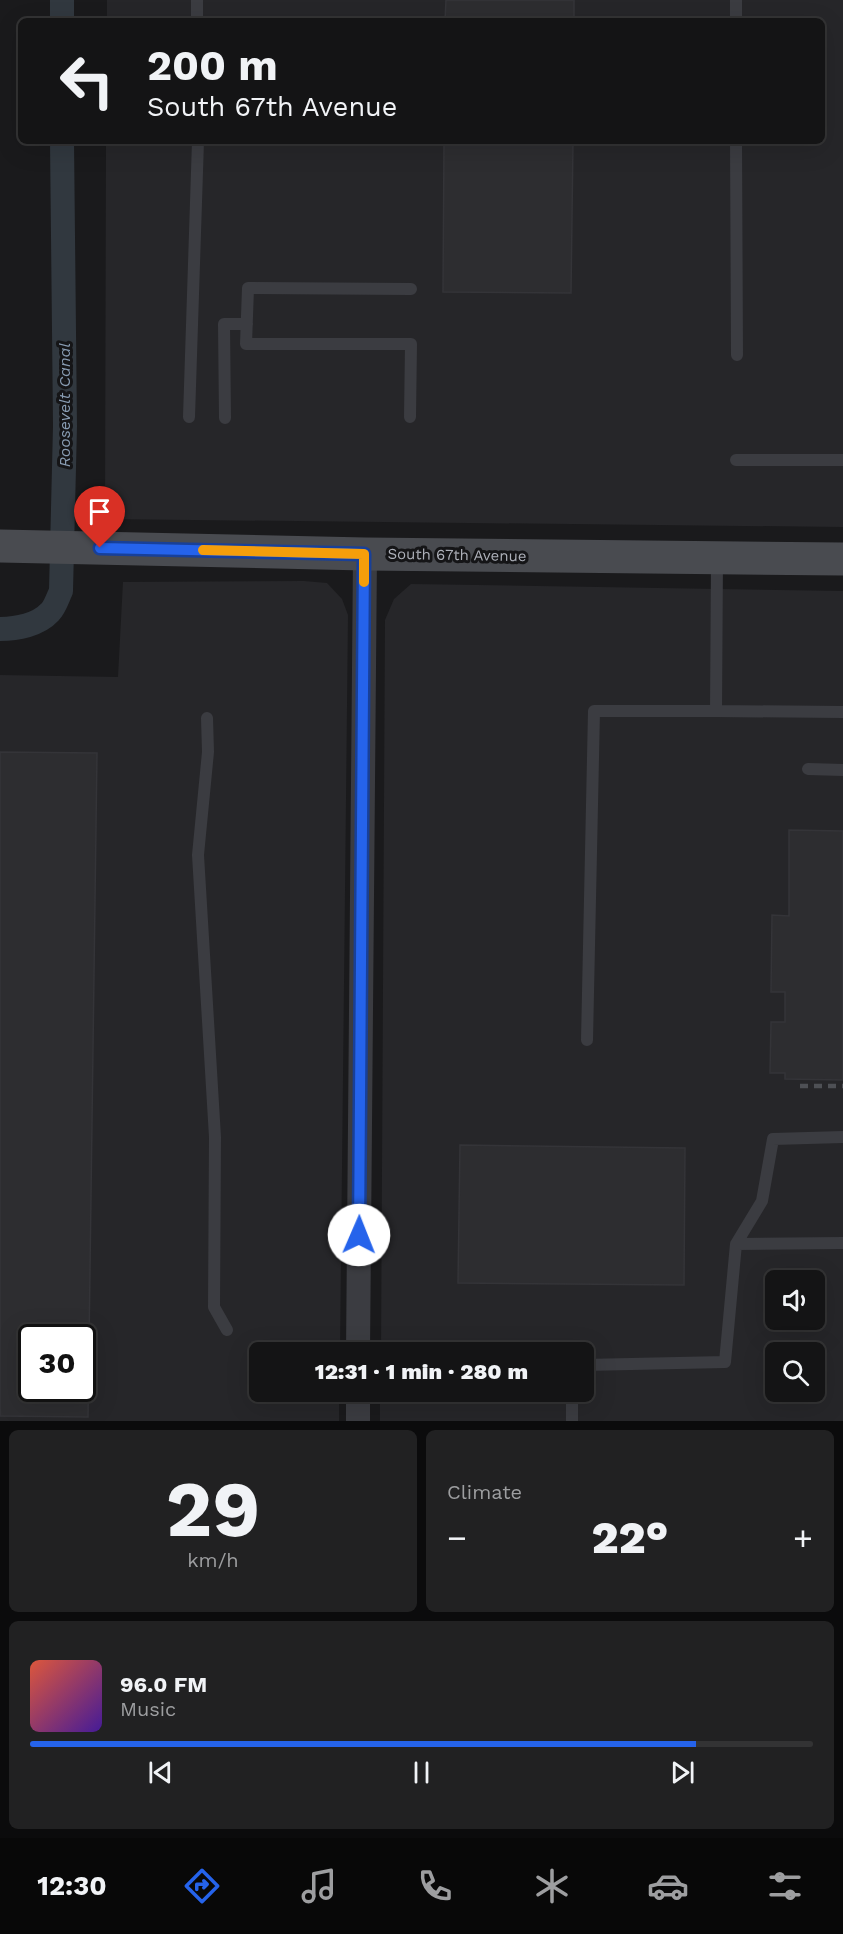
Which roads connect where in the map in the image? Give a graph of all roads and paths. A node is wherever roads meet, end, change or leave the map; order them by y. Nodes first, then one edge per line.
1 (197, 0) edge
2 (736, 0) edge
3 (197, 18) edge
4 (736, 18) edge
5 (198, 144) edge
6 (736, 144) edge
7 (411, 289) dead end
8 (247, 324) junction
9 (737, 355) dead end
10 (189, 417) dead end
11 (410, 417) dead end
12 (225, 418) dead end
13 (736, 460) dead end
14 (843, 460) edge
15 (14, 546) edge
16 (364, 554) junction
17 (717, 558) junction
18 (843, 559) edge
19 (716, 711) junction
20 (843, 712) edge
21 (207, 718) dead end
22 (808, 769) dead end
23 (843, 770) edge
24 (587, 1040) dead end
25 (843, 1137) edge
26 (843, 1243) edge
27 (736, 1244) junction
28 (227, 1330) dead end
29 (358, 1342) edge
30 (594, 1365) edge
31 (358, 1402) edge
32 (572, 1402) edge
33 (358, 1421) edge
34 (572, 1421) edge

1 - 3 lane
2 - 4 lane
5 - 10 lane
6 - 9 lane
7 - 8 lane
8 - 11 lane
8 - 12 lane
13 - 14 lane
15 - 16 main road, South 67th Avenue
16 - 17 main road, South 67th Avenue
16 - 29 street
17 - 18 main road, South 67th Avenue
17 - 19 lane
19 - 20 lane
19 - 24 lane
21 - 28 lane
22 - 23 lane
25 - 27 lane
26 - 27 lane
27 - 30 lane
31 - 33 street
32 - 34 lane

